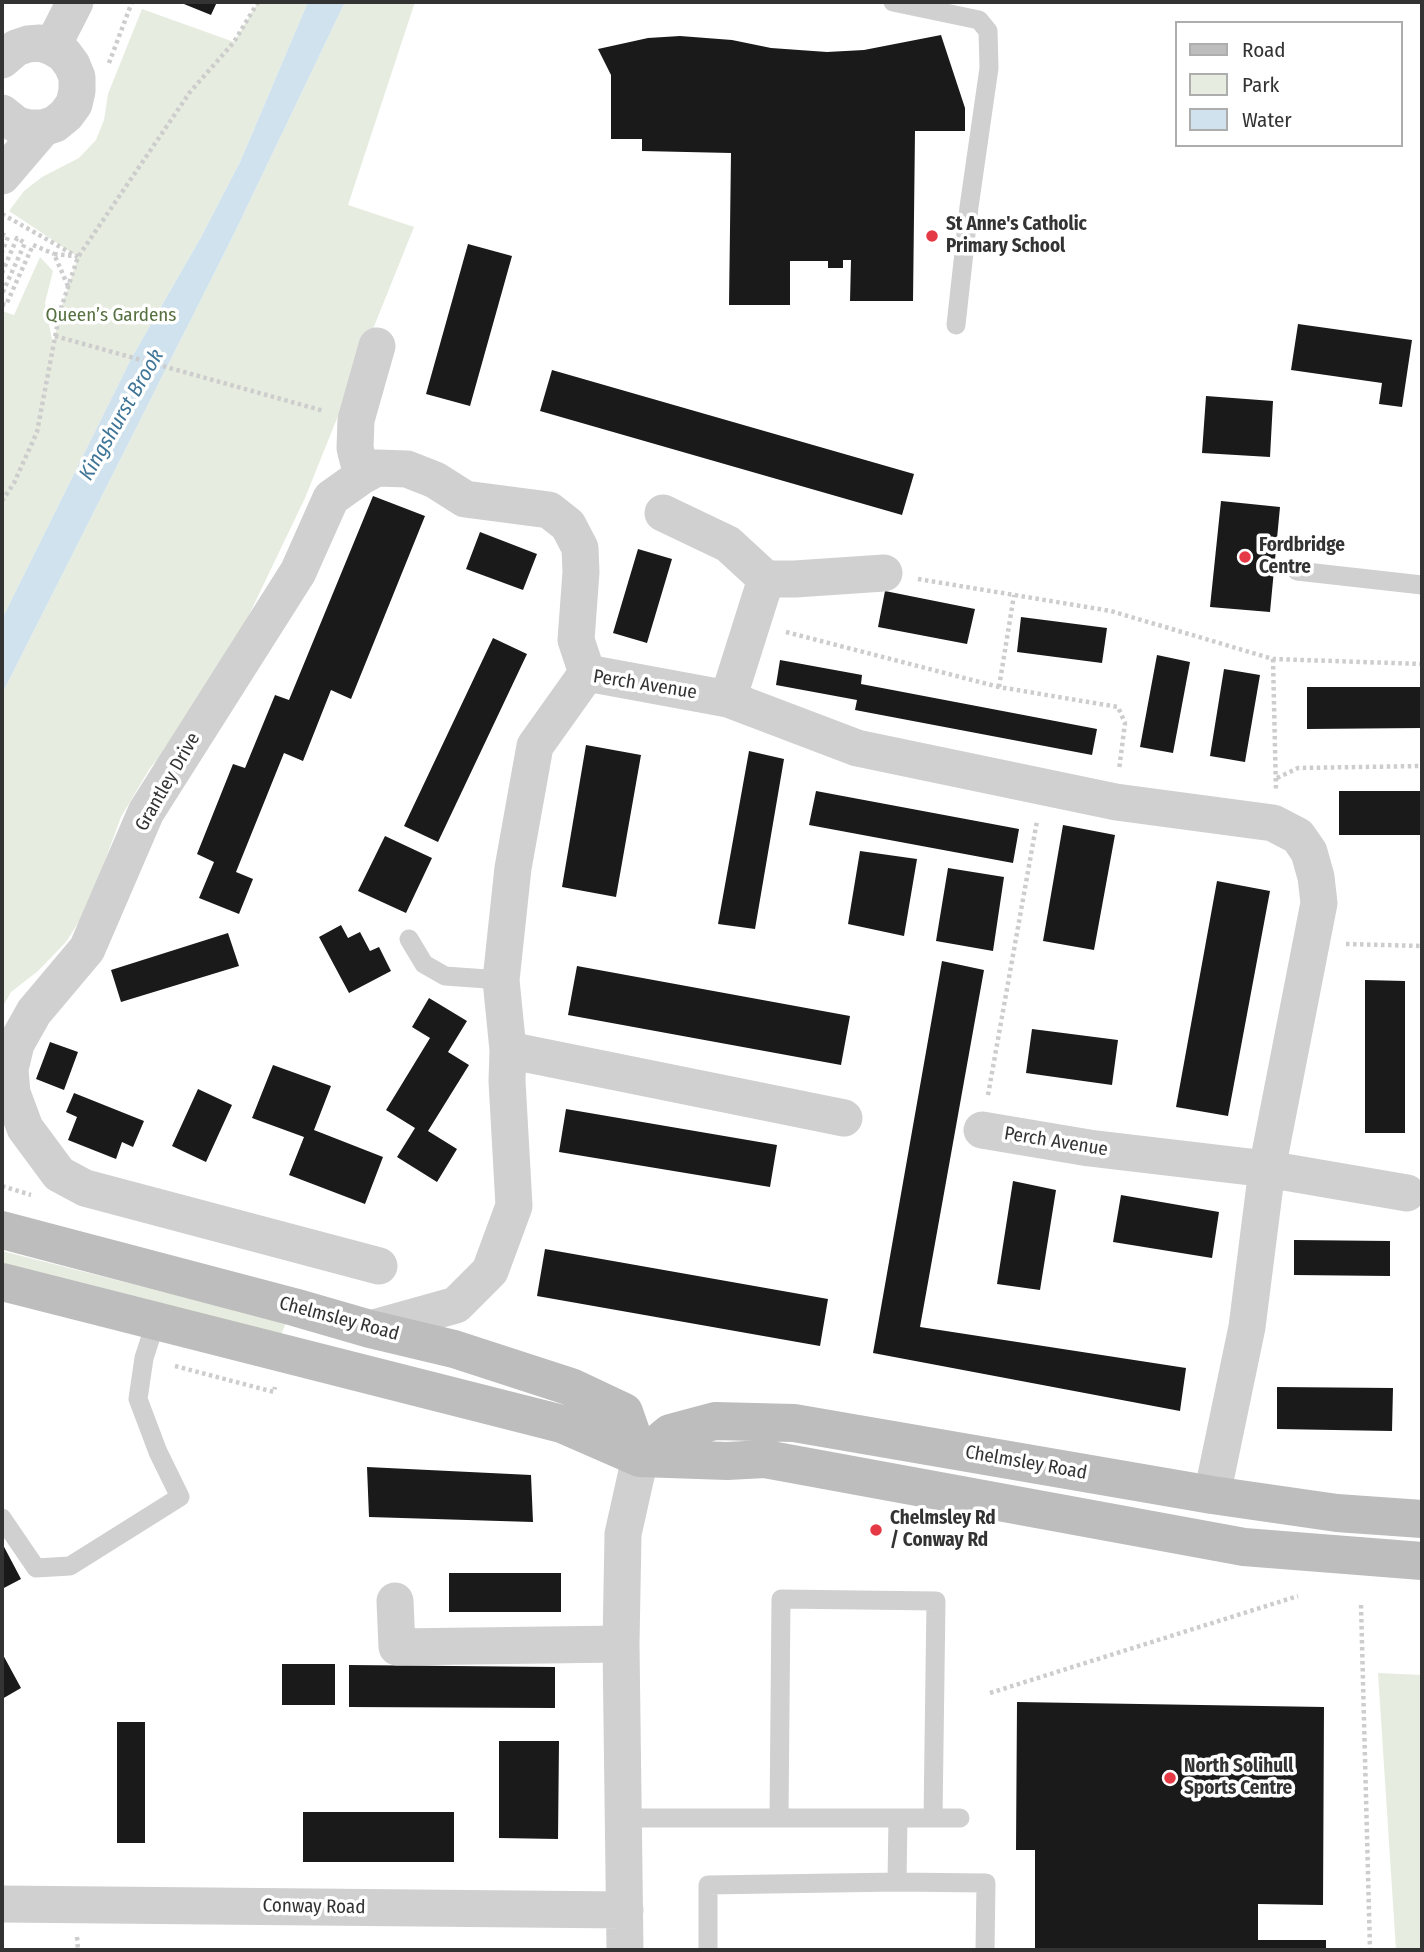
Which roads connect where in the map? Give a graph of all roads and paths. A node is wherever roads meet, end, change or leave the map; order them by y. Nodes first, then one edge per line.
1 (75, 2) edge
2 (258, 2) edge
3 (893, 2) edge
4 (52, 47) junction
5 (3, 55) edge
6 (2, 113) edge
7 (43, 128) junction
8 (2, 176) edge
9 (2, 214) edge
10 (2, 234) edge
11 (2, 252) edge
12 (54, 254) junction
13 (78, 257) junction
14 (2, 273) edge
15 (68, 286) junction
16 (2, 294) edge
17 (2, 304) edge
18 (956, 326) dead end
19 (55, 336) junction
20 (377, 346) dead end
21 (356, 420) junction
22 (362, 476) junction
23 (2, 501) edge
24 (663, 513) dead end
25 (1297, 571) dead end
26 (884, 573) joint
27 (766, 579) junction
28 (1422, 585) edge
29 (1014, 594) junction
30 (751, 623) junction
31 (1273, 659) junction
32 (1422, 664) edge
33 (587, 673) junction
34 (999, 687) junction
35 (728, 699) junction
36 (1422, 766) edge
37 (1277, 778) junction
38 (1042, 787) junction
39 (1116, 802) junction
40 (1273, 823) junction
41 (409, 939) dead end
42 (1311, 943) junction
43 (1422, 946) edge
44 (501, 979) junction
45 (508, 1050) junction
46 (844, 1118) dead end
47 (982, 1130) joint
48 (1267, 1169) junction
49 (1407, 1193) dead end
50 (2, 1230) edge
51 (379, 1266) dead end
52 (2, 1282) edge
53 (156, 1321) junction
54 (370, 1329) junction
55 (640, 1458) junction
56 (1212, 1495) junction
57 (2, 1518) edge
58 (1422, 1519) edge
59 (1422, 1561) edge
60 (1298, 1596) dead end
61 (395, 1601) dead end
62 (1361, 1605) dead end
63 (621, 1644) junction
64 (990, 1693) dead end
65 (624, 1818) junction
66 (779, 1818) junction
67 (898, 1818) junction
68 (933, 1818) junction
69 (960, 1818) dead end
70 (897, 1882) junction
71 (2, 1904) edge
72 (625, 1910) junction
73 (625, 1950) edge
74 (708, 1950) edge
75 (985, 1950) edge
76 (1370, 1950) edge

1 - 4 street
2 - 13 path
3 - 18 lane
4 - 5 street
4 - 7 street
6 - 7 street
7 - 8 street
9 - 13 path
10 - 11 path
12 - 13 path
12 - 15 path
12 - 17 path
13 - 15 path
14 - 16 path
15 - 19 path
19 - 21 path
19 - 23 path
20 - 21 street
21 - 22 street
22 - 33 street, Grantley Drive
22 - 51 street, Grantley Drive
24 - 27 street
25 - 28 lane
26 - 27 street
26 - 29 path
27 - 30 street
29 - 31 path
29 - 34 path
30 - 34 path
30 - 35 street
31 - 32 path
31 - 37 path
33 - 35 street, Perch Avenue
33 - 44 street, Perch Avenue
34 - 39 path
35 - 38 street, Perch Avenue
36 - 37 path
37 - 40 path
38 - 39 street, Perch Avenue
38 - 47 path, Perch Avenue
39 - 40 street, Perch Avenue
40 - 42 street, Perch Avenue
41 - 44 lane
42 - 43 path
42 - 48 street, Perch Avenue
44 - 45 street, Perch Avenue
45 - 46 street
45 - 54 street, Perch Avenue
47 - 48 street, Perch Avenue
48 - 49 street, Perch Avenue
48 - 56 street, Perch Avenue
50 - 54 street, Chelmsley Road
52 - 53 street
53 - 55 street
53 - 57 lane
54 - 55 street, Chelmsley Road
55 - 56 street, Chelmsley Road
55 - 59 street
55 - 63 street
56 - 58 street, Chelmsley Road
60 - 64 path
61 - 63 street
62 - 76 path
63 - 65 street
65 - 66 lane
65 - 72 street
66 - 67 lane
66 - 68 lane
67 - 68 lane
67 - 70 lane
68 - 69 lane
70 - 74 lane
70 - 75 lane
71 - 72 street, Conway Road
72 - 73 street

